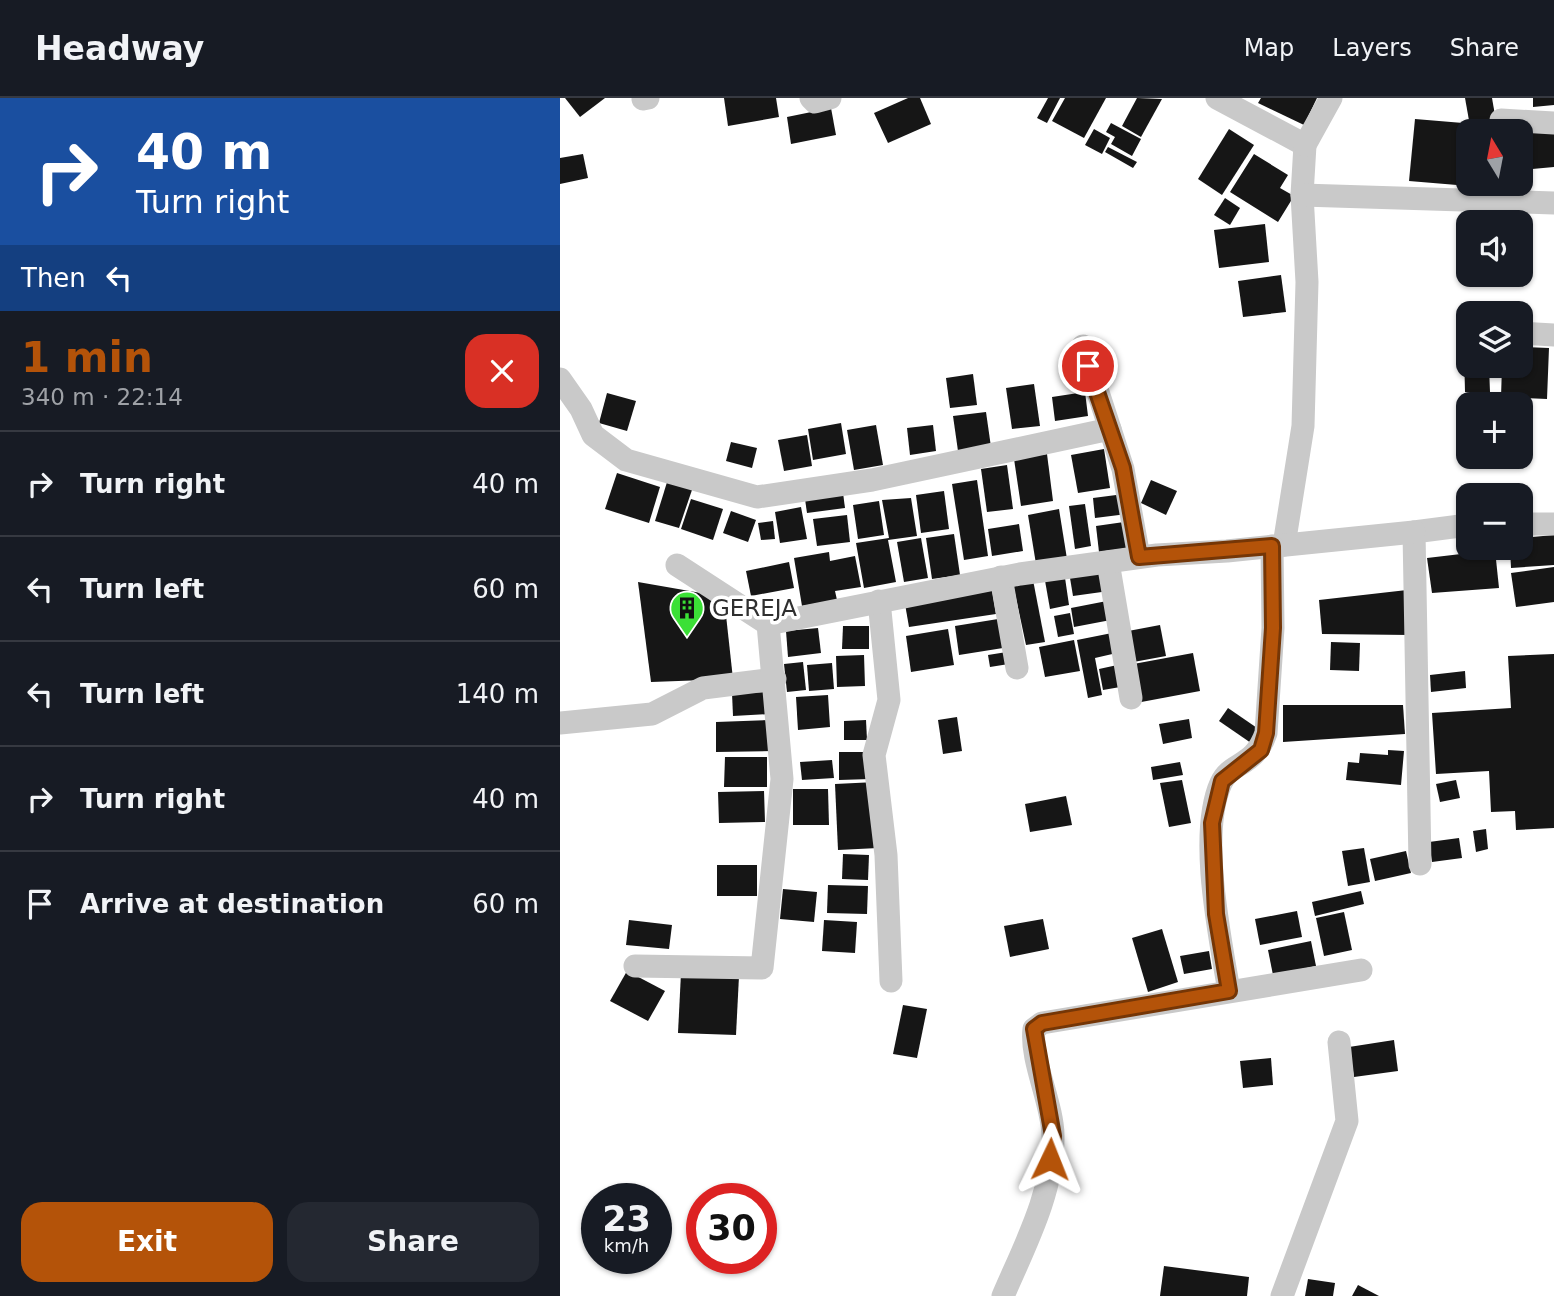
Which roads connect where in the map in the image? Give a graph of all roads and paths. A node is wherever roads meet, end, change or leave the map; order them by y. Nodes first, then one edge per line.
1 (1217, 98) edge
2 (1331, 98) edge
3 (1533, 122) edge
4 (1554, 123) edge
5 (1304, 145) junction
6 (1302, 195) junction
7 (1554, 203) edge
8 (1533, 334) edge
9 (1554, 335) edge
10 (1083, 346) dead end
11 (560, 379) edge
12 (1110, 429) junction
13 (1533, 524) edge
14 (1554, 524) edge
15 (1456, 527) edge
16 (1414, 532) junction
17 (1278, 546) junction
18 (1139, 557) junction
19 (1108, 562) junction
20 (677, 565) dead end
21 (1001, 577) junction
22 (879, 601) junction
23 (768, 624) junction
24 (1017, 667) dead end
25 (775, 679) junction
26 (1131, 698) dead end
27 (560, 723) edge
28 (1420, 864) dead end
29 (635, 965) dead end
30 (1361, 970) dead end
31 (891, 981) dead end
32 (1229, 991) junction
33 (1339, 1042) dead end
34 (1003, 1296) edge
35 (1282, 1296) edge

1 - 5 street
2 - 5 street
3 - 4 street
5 - 6 street
6 - 7 street
6 - 17 street
8 - 9 street
10 - 12 street
11 - 12 street
12 - 18 street
13 - 14 street
15 - 16 street
16 - 17 street
16 - 28 street
17 - 18 street
17 - 32 street
18 - 19 street
19 - 21 street
19 - 26 street
20 - 23 street
21 - 22 street
21 - 24 street
22 - 23 street
22 - 31 street
23 - 25 street
25 - 27 street
25 - 29 street
30 - 32 street
32 - 34 street
33 - 35 street

